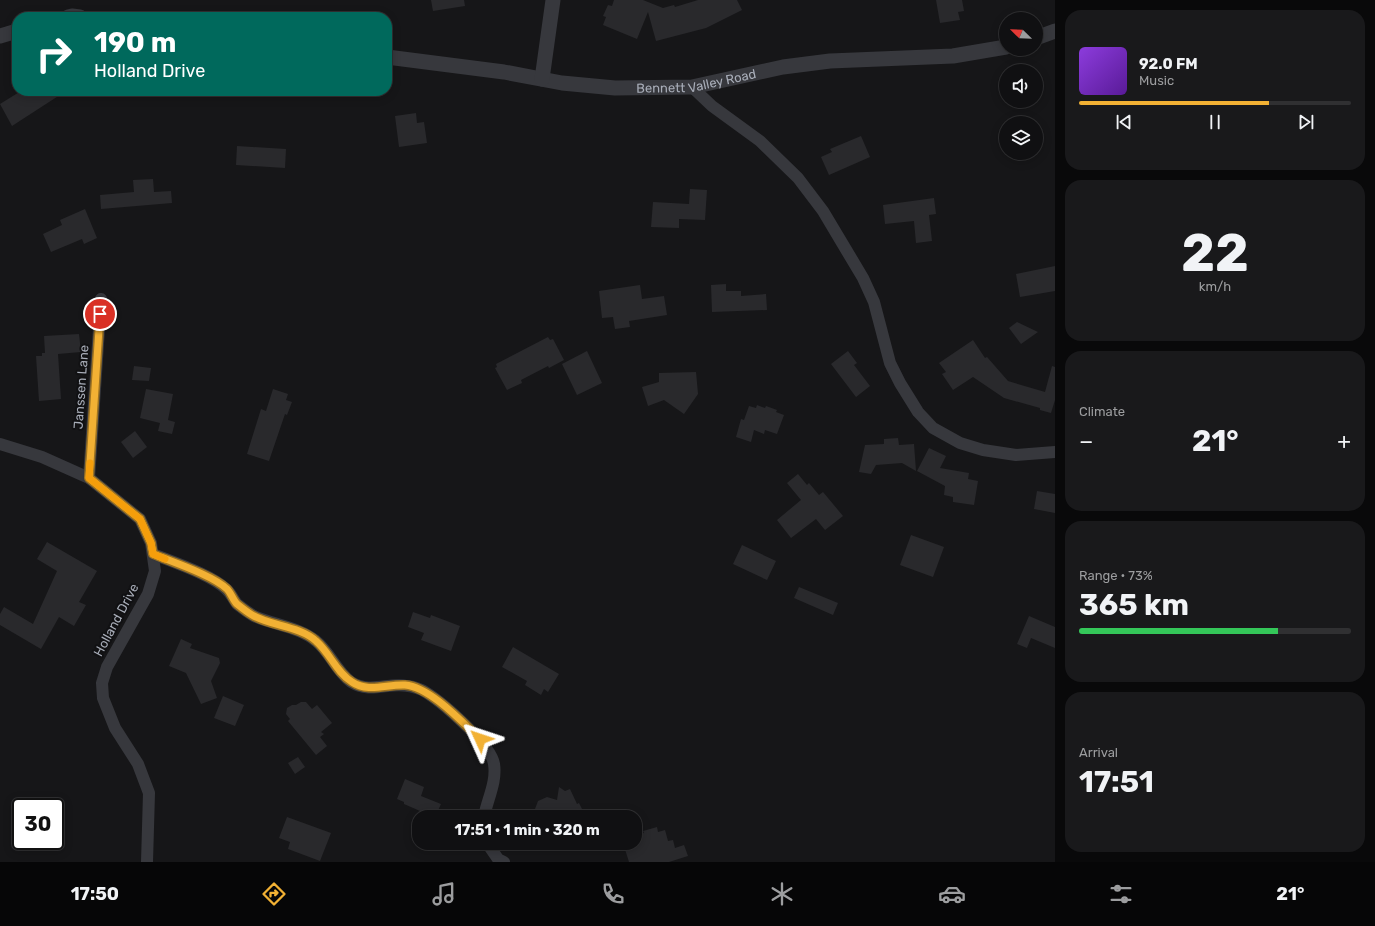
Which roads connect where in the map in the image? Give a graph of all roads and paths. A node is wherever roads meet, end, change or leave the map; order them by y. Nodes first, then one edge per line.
1 (553, 0) edge
2 (1055, 31) edge
3 (12, 32) edge
4 (0, 36) edge
5 (1043, 36) edge
6 (999, 48) edge
7 (392, 58) edge
8 (542, 80) junction
9 (692, 87) junction
10 (101, 299) dead end
11 (0, 444) edge
12 (1055, 452) edge
13 (89, 478) junction
14 (153, 554) junction
15 (486, 810) edge
16 (492, 850) edge
17 (146, 862) edge
18 (504, 862) edge

1 - 8 street
2 - 5 street
3 - 4 street
6 - 9 street, Bennett Valley Road
7 - 8 street, Bennett Valley Road
8 - 9 street, Bennett Valley Road
9 - 12 street
10 - 13 street, Janssen Lane
11 - 13 street, Holland Drive
13 - 14 street, Holland Drive
14 - 15 street
14 - 17 street, Holland Drive
16 - 18 street

